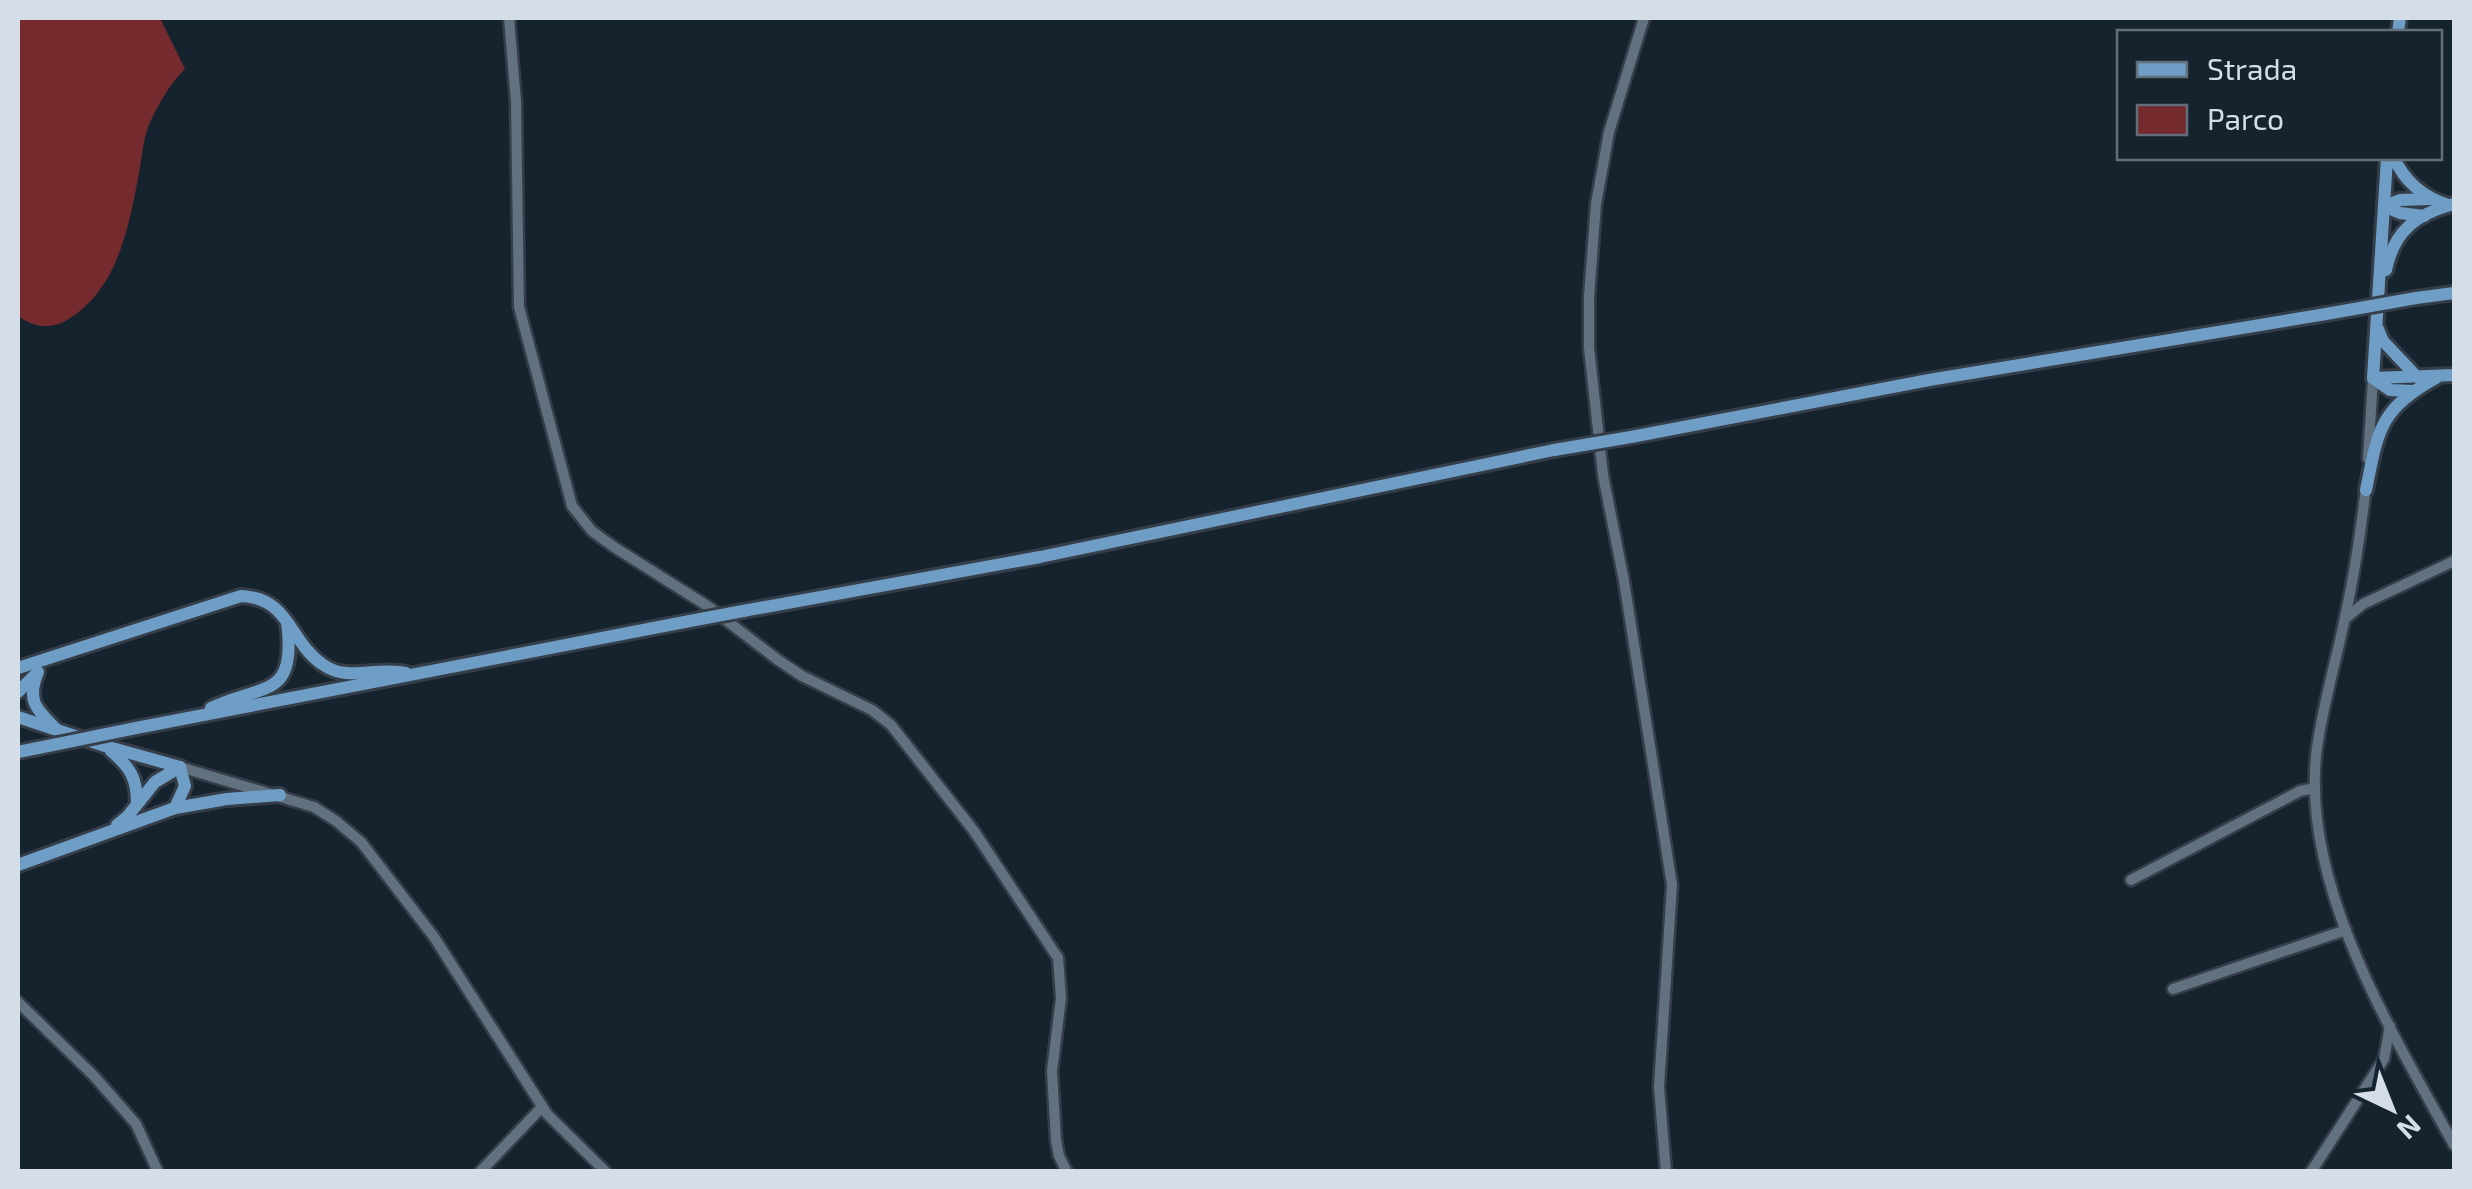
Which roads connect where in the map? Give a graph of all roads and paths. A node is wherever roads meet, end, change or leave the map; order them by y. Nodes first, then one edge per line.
1 (509, 18) edge
2 (1644, 18) edge
3 (2390, 160) edge
4 (2392, 160) edge
5 (2430, 199) junction
6 (2451, 205) edge
7 (2384, 206) junction
8 (2424, 216) junction
9 (2454, 293) edge
10 (2377, 317) junction
11 (2454, 375) edge
12 (2373, 378) junction
13 (2415, 384) junction
14 (2366, 490) junction
15 (2454, 560) edge
16 (2345, 618) junction
17 (287, 620) junction
18 (54, 656) junction
19 (18, 668) edge
20 (38, 672) junction
21 (413, 675) junction
22 (18, 692) edge
23 (18, 716) edge
24 (194, 716) junction
25 (58, 731) junction
26 (105, 746) junction
27 (26, 752) edge
28 (180, 767) junction
29 (2315, 788) junction
30 (280, 795) junction
31 (137, 803) junction
32 (175, 808) junction
33 (108, 831) junction
34 (18, 865) edge
35 (2131, 880) dead end
36 (2346, 930) junction
37 (2173, 989) dead end
38 (18, 1002) edge
39 (2390, 1026) junction
40 (2384, 1059) junction
41 (2412, 1067) junction
42 (542, 1107) junction
43 (2454, 1145) edge
44 (158, 1172) edge
45 (480, 1172) edge
46 (606, 1172) edge
47 (1068, 1172) edge
48 (1666, 1172) edge
49 (2311, 1172) edge

1 - 47 street
2 - 48 street
3 - 7 main road
4 - 5 main road
5 - 6 main road
5 - 7 main road
6 - 8 main road
7 - 8 main road
7 - 10 main road
8 - 10 main road
9 - 21 main road, bridge
10 - 12 main road
10 - 13 main road
11 - 13 main road
12 - 13 main road
12 - 14 street
13 - 14 main road
14 - 16 street
15 - 16 street
16 - 29 street
17 - 18 main road
17 - 21 main road
17 - 24 main road
18 - 19 main road
18 - 20 main road
20 - 22 main road
20 - 25 main road
21 - 24 main road
23 - 25 main road
24 - 27 main road, bridge
25 - 26 main road
26 - 28 main road
26 - 31 main road
28 - 30 street
28 - 31 main road
28 - 32 main road
29 - 35 street
29 - 36 street
30 - 32 main road
30 - 42 street
31 - 33 main road
32 - 33 main road
33 - 34 main road
36 - 37 street
36 - 39 street
38 - 44 street
39 - 40 street
39 - 41 street
40 - 41 street
40 - 49 street
41 - 43 street
42 - 45 street
42 - 46 street

